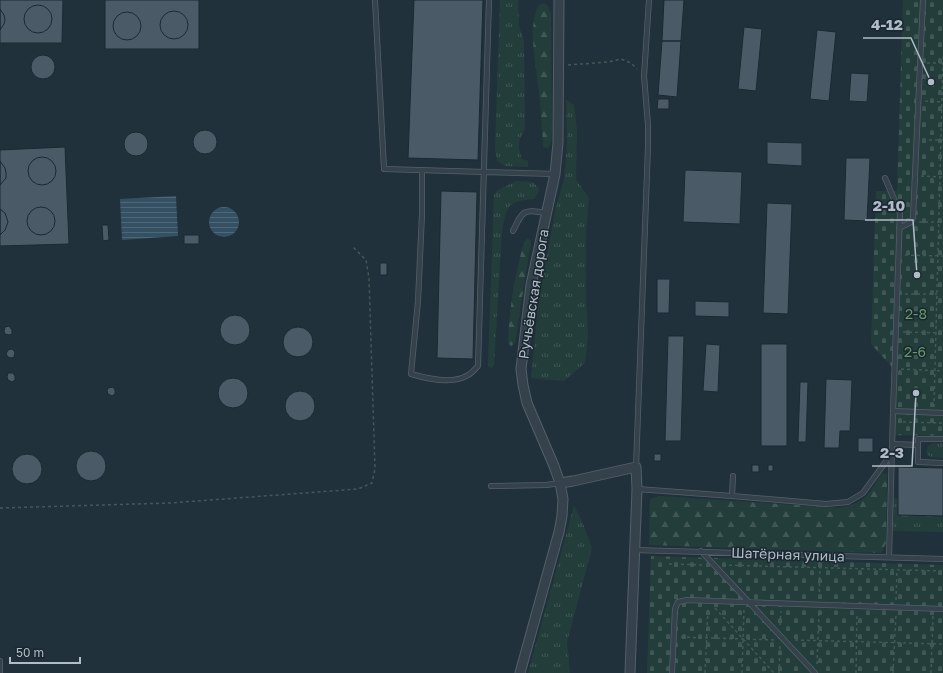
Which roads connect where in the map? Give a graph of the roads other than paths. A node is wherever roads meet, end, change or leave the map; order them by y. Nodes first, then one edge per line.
1 (375, 0) edge
2 (489, 0) edge
3 (559, 0) edge
4 (649, 0) edge
5 (922, 0) edge
6 (422, 171) junction
7 (484, 172) junction
8 (554, 174) junction
9 (885, 178) dead end
10 (546, 213) junction
11 (899, 228) junction
12 (513, 231) dead end
13 (894, 411) junction
14 (943, 413) edge
15 (943, 439) edge
16 (918, 445) junction
17 (892, 447) junction
18 (943, 463) edge
19 (636, 467) junction
20 (733, 476) dead end
21 (560, 483) junction
22 (491, 486) dead end
23 (637, 490) junction
24 (732, 496) junction
25 (634, 550) junction
26 (701, 551) junction
27 (889, 557) junction
28 (943, 559) edge
29 (746, 602) junction
30 (943, 609) edge
31 (0, 661) edge
32 (0, 673) edge
33 (520, 673) edge
34 (630, 673) edge
35 (672, 673) edge
36 (815, 673) edge

1 - 6 lane
2 - 7 lane
3 - 8 street, Ручьёвская дорога
4 - 19 lane
5 - 11 lane
6 - 7 lane
6 - 7 lane
7 - 8 lane
8 - 10 street, Ручьёвская дорога
9 - 11 lane
10 - 12 lane
10 - 21 street, Ручьёвская дорога
11 - 13 lane
13 - 14 lane
13 - 17 lane
15 - 16 lane
16 - 17 lane
16 - 18 lane
17 - 24 lane
17 - 27 lane
19 - 21 street
19 - 23 street
20 - 24 lane
21 - 22 lane
21 - 33 street, Ручьёвская дорога
23 - 24 lane
23 - 25 street
25 - 26 lane, Шатёрная улица
25 - 34 street
26 - 27 lane, Шатёрная улица
26 - 29 lane
27 - 28 lane, Шатёрная улица
29 - 30 lane
29 - 35 lane
29 - 36 lane
31 - 32 lane

